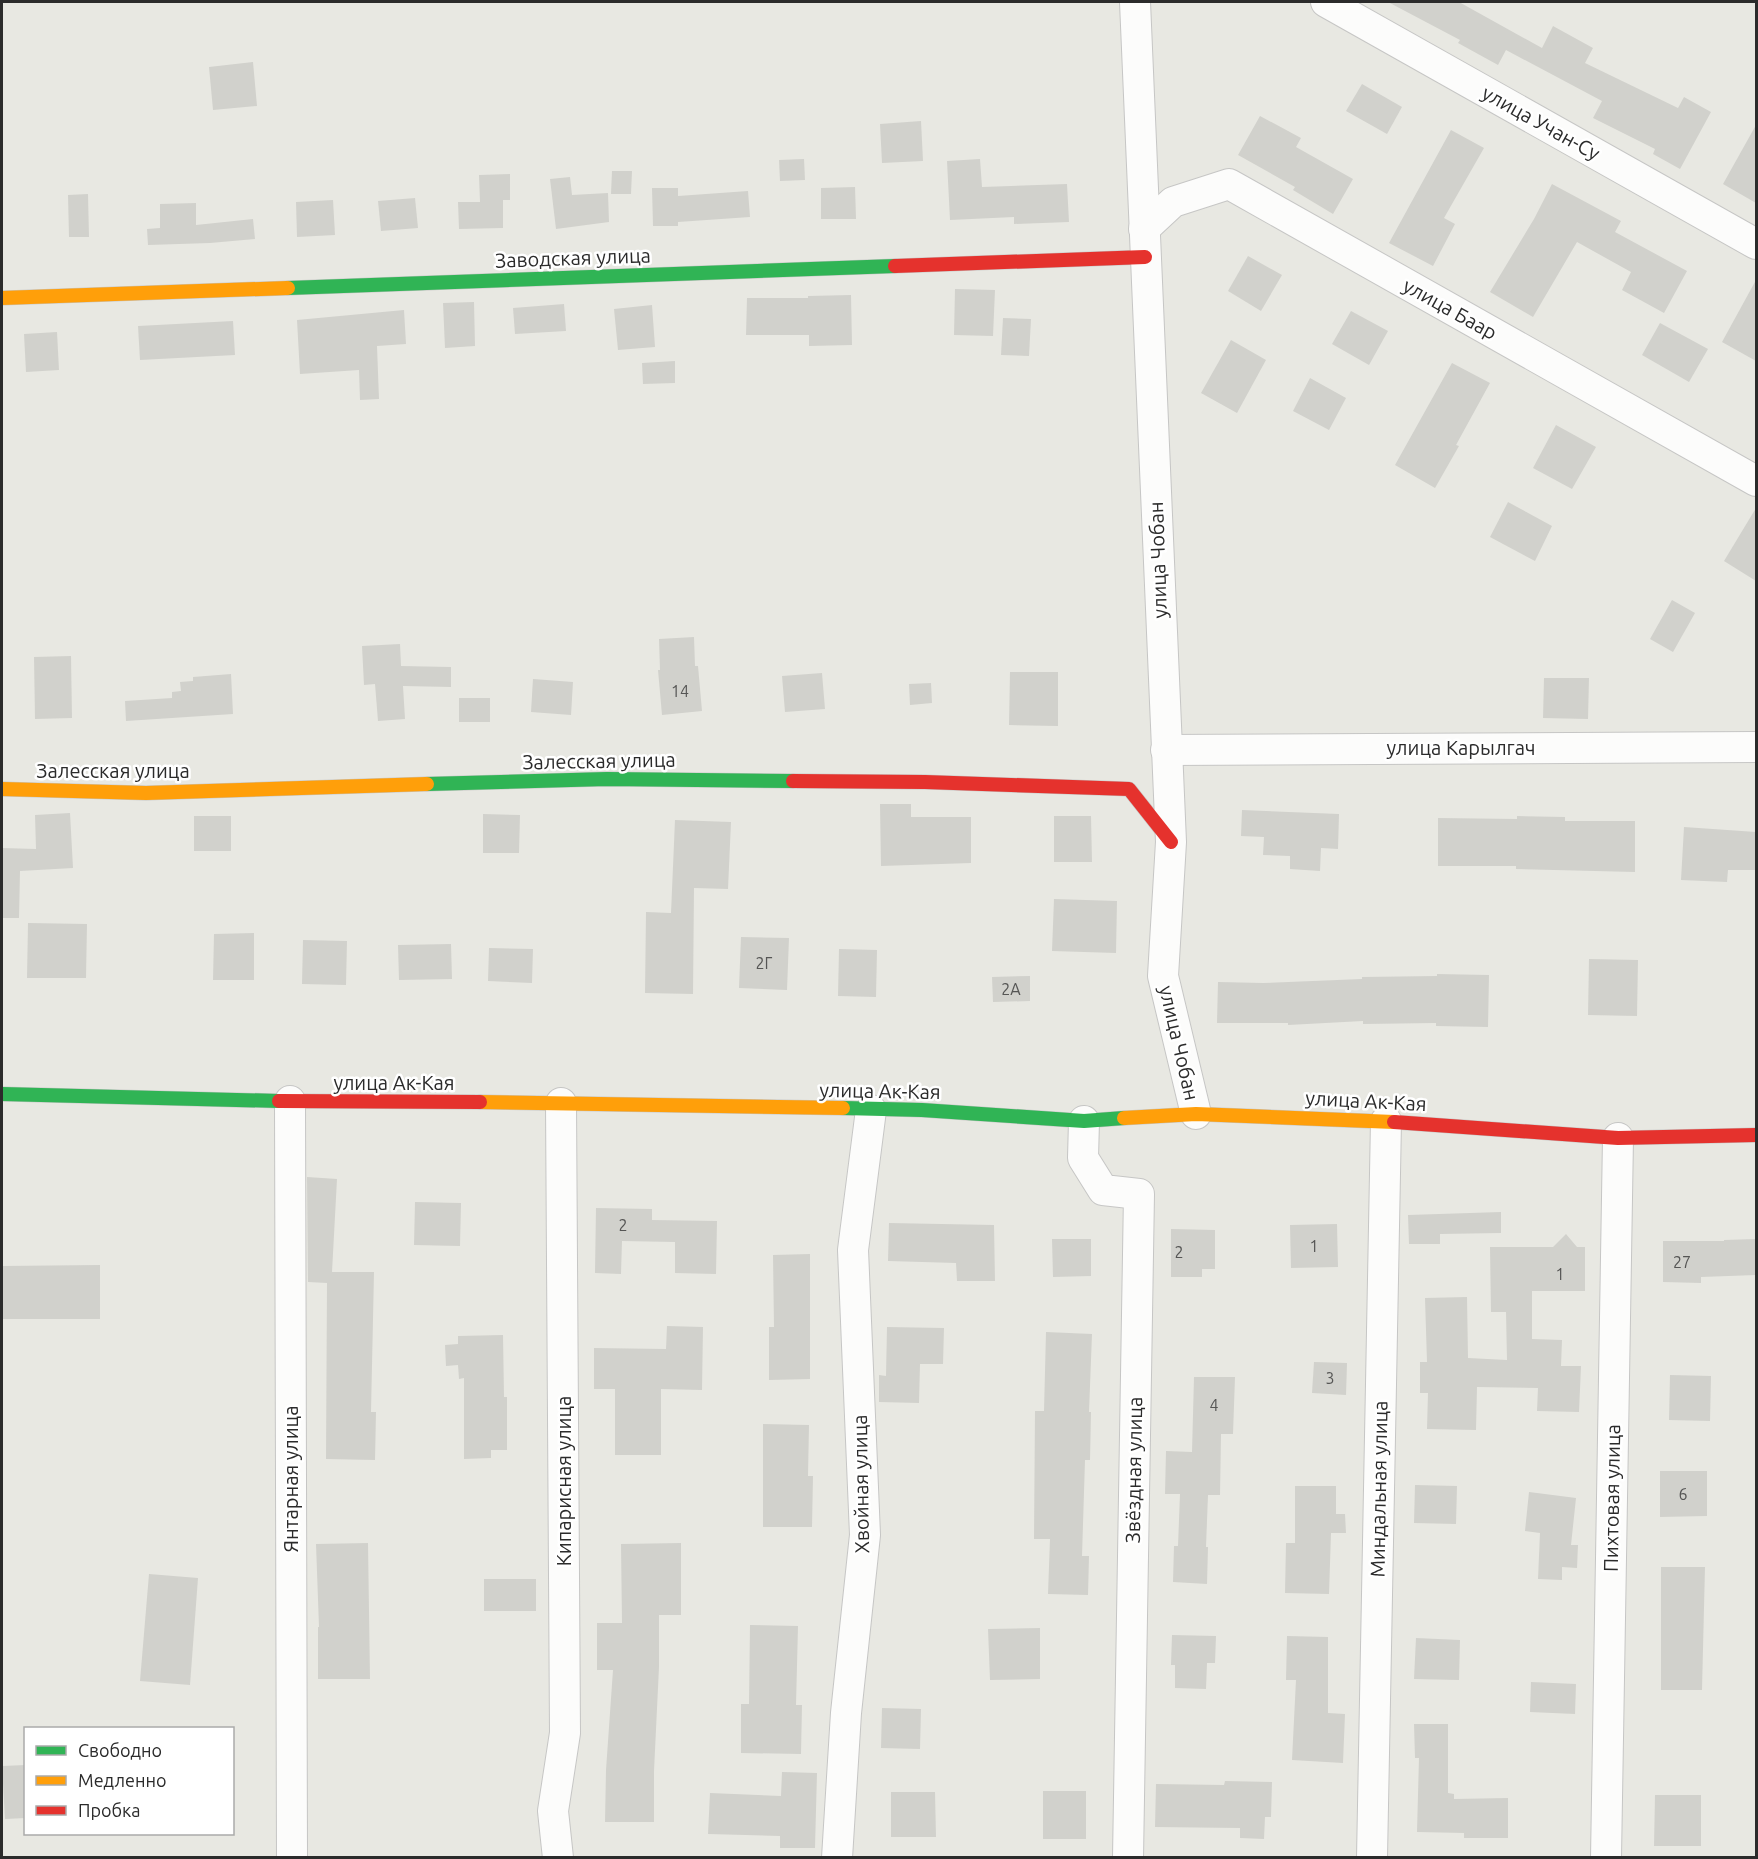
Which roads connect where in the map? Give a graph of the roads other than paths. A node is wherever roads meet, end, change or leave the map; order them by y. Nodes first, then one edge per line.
1 (1136, 2) edge
2 (1326, 2) edge
3 (1145, 243) junction
4 (1756, 244) edge
5 (2, 298) edge
6 (1756, 481) edge
7 (1756, 747) edge
8 (1166, 750) junction
9 (2, 789) edge
10 (1171, 842) junction
11 (2, 1095) edge
12 (290, 1101) junction
13 (561, 1103) junction
14 (871, 1110) junction
15 (1196, 1114) junction
16 (1084, 1121) junction
17 (1386, 1121) junction
18 (1756, 1135) edge
19 (1618, 1138) junction
20 (292, 1857) edge
21 (558, 1857) edge
22 (837, 1857) edge
23 (1128, 1857) edge
24 (1372, 1857) edge
25 (1606, 1857) edge

1 - 3 street, улица Чобан
2 - 4 street, улица Учан-Су
3 - 5 street, Заводская улица
3 - 6 street, улица Баар
3 - 8 street, улица Чобан
7 - 8 street, улица Карылгач
8 - 10 street, улица Чобан
9 - 10 street, Залесская улица
10 - 15 street, улица Чобан
11 - 12 street, улица Ак-Кая
12 - 13 street, улица Ак-Кая
12 - 20 street, Янтарная улица
13 - 14 street, улица Ак-Кая
13 - 21 street, Кипарисная улица
14 - 16 street, улица Ак-Кая
14 - 22 street, Хвойная улица
15 - 16 street, улица Ак-Кая
15 - 17 street, улица Ак-Кая
16 - 23 street, Звёздная улица
17 - 19 street, улица Ак-Кая
17 - 24 street, Миндальная улица
18 - 19 street, улица Ак-Кая
19 - 25 street, Пихтовая улица

